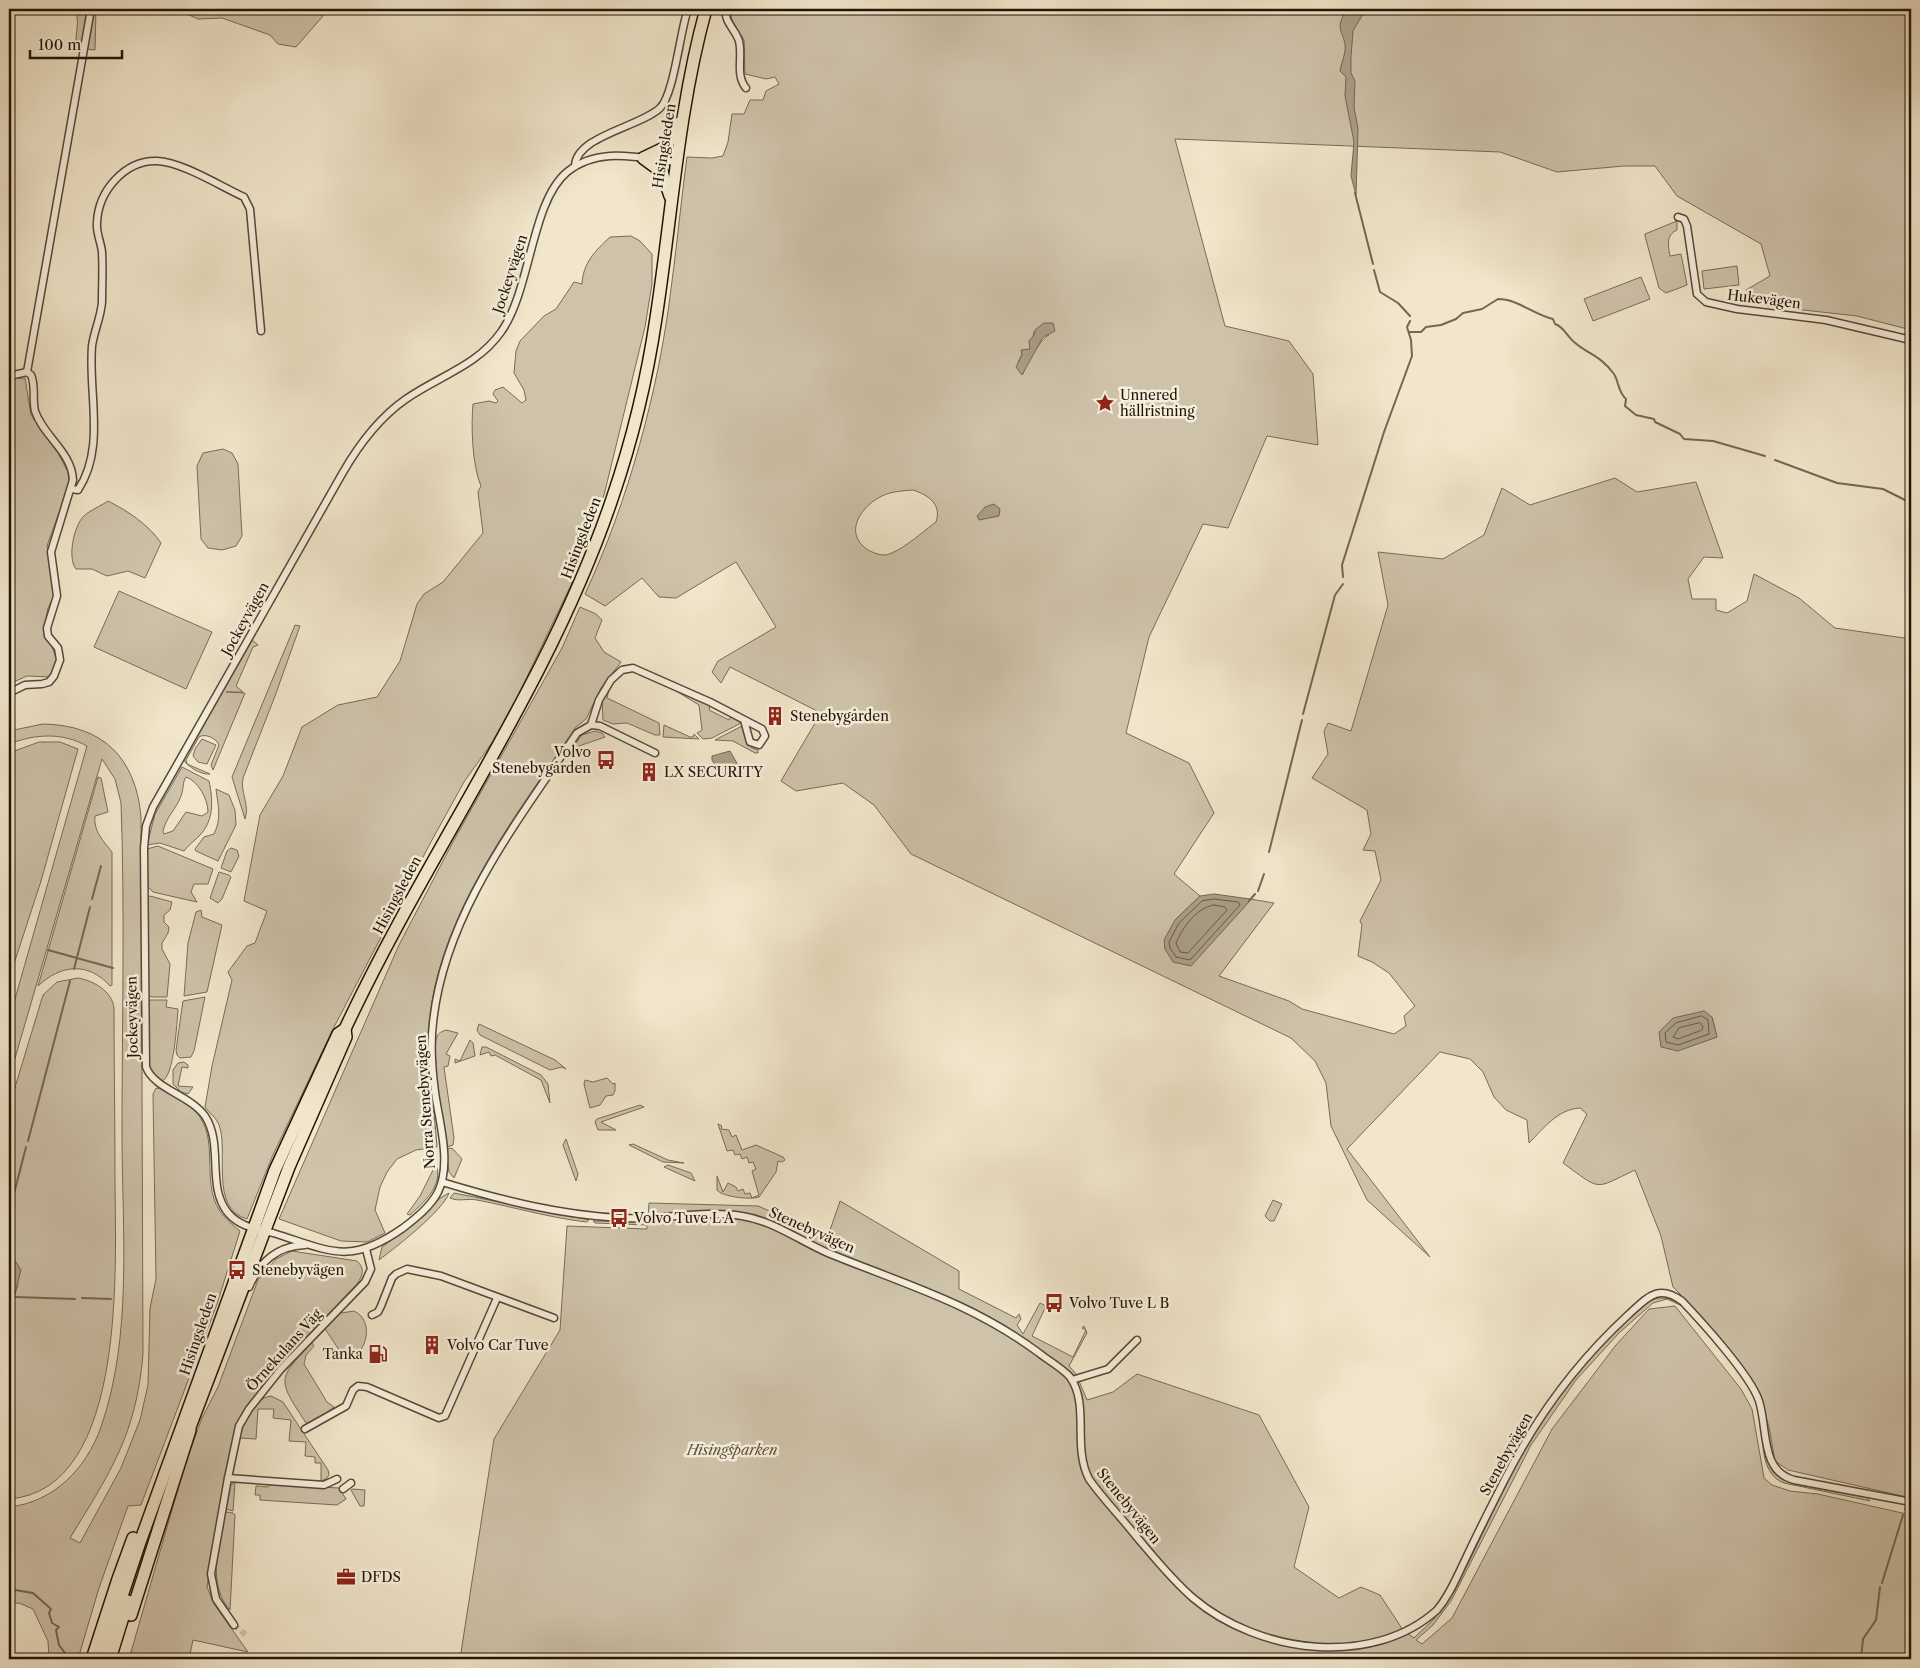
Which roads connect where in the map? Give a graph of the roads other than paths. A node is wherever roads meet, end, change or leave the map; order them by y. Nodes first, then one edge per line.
1 (91, 9) edge
2 (688, 9) edge
3 (706, 9) edge
4 (725, 9) edge
5 (746, 88) dead end
6 (683, 115) junction
7 (643, 158) junction
8 (676, 162) junction
9 (575, 166) junction
10 (671, 199) junction
11 (1678, 216) dead end
12 (261, 331) dead end
13 (1911, 340) edge
14 (27, 372) junction
15 (9, 376) edge
16 (71, 489) junction
17 (9, 693) edge
18 (744, 720) dead end
19 (591, 725) junction
20 (655, 753) dead end
21 (442, 1182) junction
22 (259, 1230) junction
23 (309, 1245) junction
24 (366, 1249) junction
25 (497, 1298) junction
26 (372, 1315) dead end
27 (232, 1316) junction
28 (554, 1318) dead end
29 (1137, 1340) dead end
30 (1072, 1380) junction
31 (189, 1419) junction
32 (304, 1429) dead end
33 (228, 1478) junction
34 (337, 1479) dead end
35 (352, 1483) dead end
36 (343, 1489) dead end
37 (1909, 1502) edge
38 (234, 1625) tunnel mouth
39 (115, 1627) junction
40 (1402, 1641) dead end
41 (1315, 1654) dead end
42 (92, 1659) edge
43 (101, 1659) edge
44 (110, 1659) edge
45 (117, 1659) edge

1 - 14 street
2 - 9 street
3 - 6 highway, Hisingsleden
4 - 5 street
6 - 7 highway
6 - 8 highway, Hisingsleden
7 - 8 street, Jockeyvägen
7 - 9 street, Jockeyvägen
7 - 10 highway
8 - 10 highway, Hisingsleden
9 - 22 street, Jockeyvägen
10 - 22 highway, Hisingsleden
11 - 13 street, Hukevägen
12 - 16 street
14 - 15 street
14 - 16 street
16 - 17 street
18 - 19 street
19 - 20 street
19 - 21 street, Norra Stenebyvägen
21 - 24 street, Norra Stenebyvägen
21 - 30 street, Stenebyvägen
22 - 23 street, Norra Stenebyvägen
22 - 27 highway, Hisingsleden
22 - 31 highway, Hisingsleden
23 - 24 street, Norra Stenebyvägen
23 - 27 street
24 - 33 street, Örnekulans Väg
25 - 26 street
25 - 28 street
25 - 32 street
27 - 31 highway, Hisingsleden
29 - 30 street
30 - 41 street, Stenebyvägen
31 - 39 highway, Hisingsleden
31 - 42 highway
31 - 45 highway
33 - 34 street
33 - 38 street, Örnekulans Väg
35 - 36 street
37 - 40 street, Stenebyvägen
39 - 43 highway, Hisingsleden
39 - 44 highway, Hisingsleden

